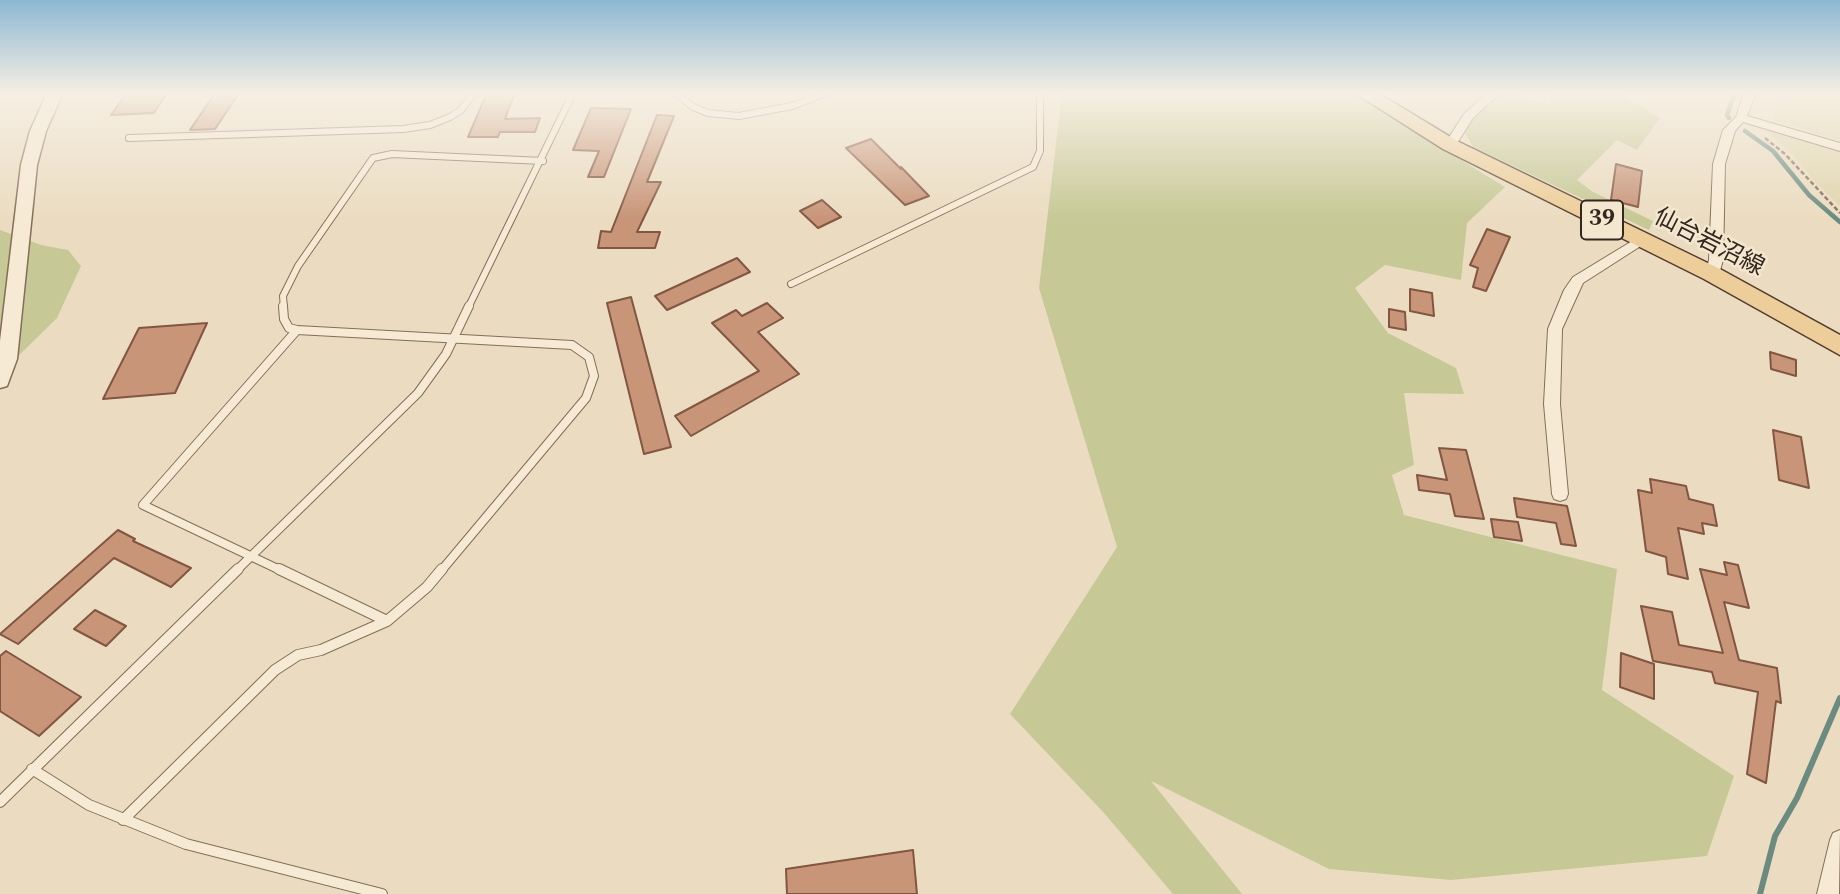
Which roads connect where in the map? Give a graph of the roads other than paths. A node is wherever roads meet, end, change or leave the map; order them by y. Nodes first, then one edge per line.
1 (37, 135) edge
2 (229, 135) edge
3 (555, 135) edge
4 (1040, 135) edge
5 (1433, 135) edge
6 (1456, 135) edge
7 (1728, 135) edge
8 (1800, 135) edge
9 (129, 138) dead end
10 (1450, 145) junction
11 (1840, 146) edge
12 (543, 161) junction
13 (1642, 239) junction
14 (1712, 274) junction
15 (791, 284) dead end
16 (297, 330) junction
17 (453, 339) junction
18 (1840, 345) edge
19 (0, 381) edge
20 (1560, 494) dead end
21 (250, 557) junction
22 (387, 621) junction
23 (33, 769) junction
24 (0, 802) edge
25 (123, 820) junction
26 (1840, 840) edge
27 (382, 894) edge
28 (1828, 894) edge

1 - 19 street
2 - 9 lane
3 - 12 lane
4 - 15 lane
5 - 10 main road, 仙台岩沼線 / 39
6 - 10 street
7 - 14 street
8 - 11 street
10 - 13 main road, 仙台岩沼線 / 39
12 - 16 lane
12 - 17 lane
13 - 14 main road, 仙台岩沼線 / 39
13 - 20 street
14 - 18 main road, 仙台岩沼線 / 39
16 - 17 lane
16 - 21 lane
17 - 21 lane
17 - 22 lane
21 - 22 lane
21 - 23 lane
22 - 25 lane
23 - 24 lane
23 - 25 lane
25 - 27 lane
26 - 28 street

